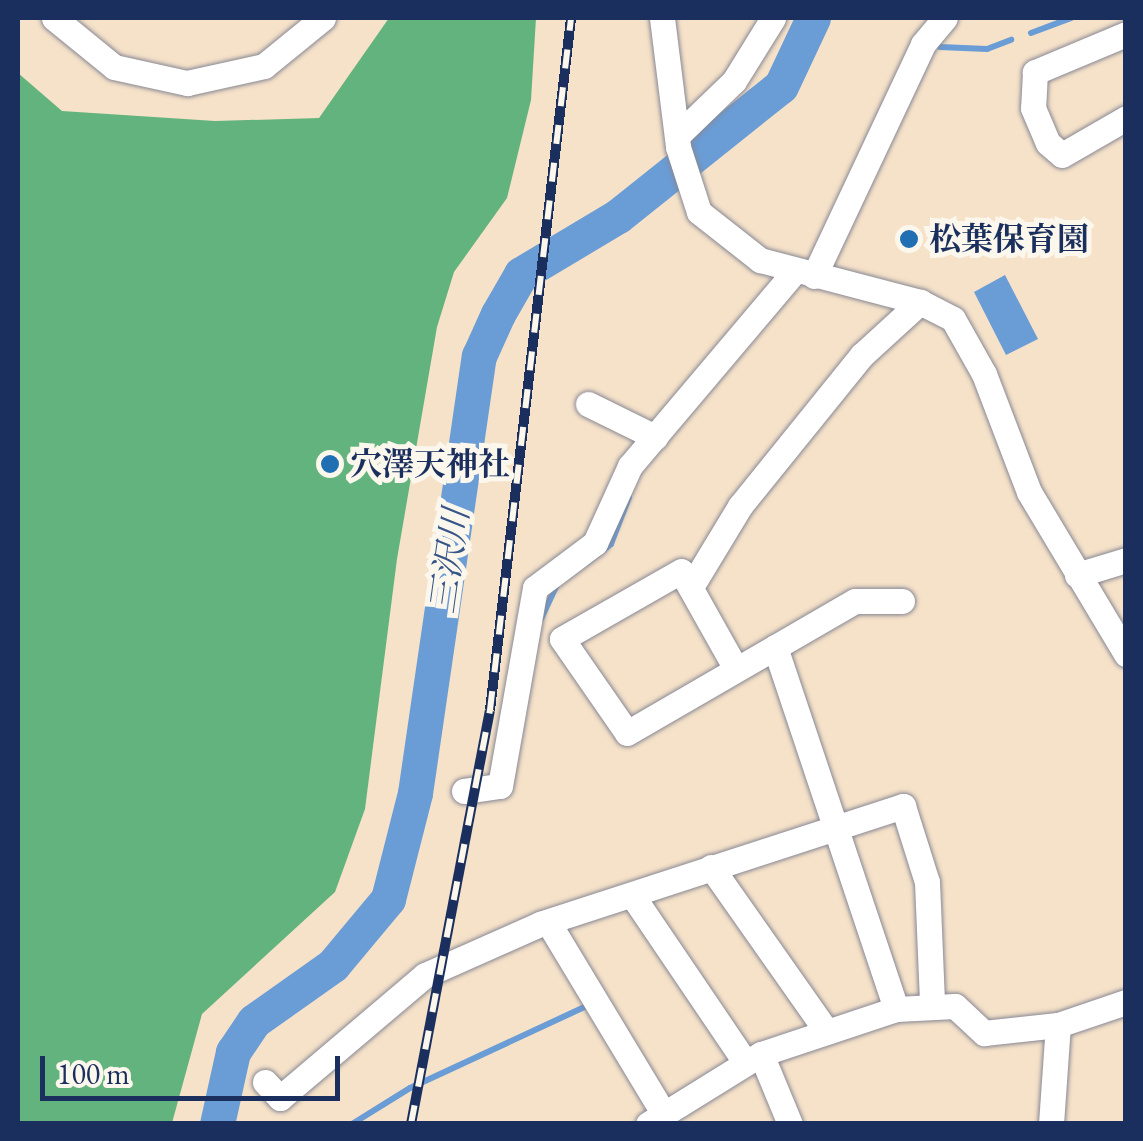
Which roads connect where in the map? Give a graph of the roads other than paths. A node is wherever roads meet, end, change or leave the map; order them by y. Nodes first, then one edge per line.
1 (54, 18) edge
2 (323, 18) edge
3 (662, 18) edge
4 (772, 18) edge
5 (945, 18) edge
6 (1126, 34) edge
7 (1126, 118) edge
8 (677, 141) junction
9 (804, 274) junction
10 (920, 302) junction
11 (588, 404) dead end
12 (655, 437) junction
13 (1126, 560) edge
14 (1077, 574) junction
15 (692, 587) junction
16 (902, 601) dead end
17 (774, 647) junction
18 (1126, 654) edge
19 (736, 669) junction
20 (464, 791) dead end
21 (832, 827) junction
22 (712, 867) junction
23 (632, 895) junction
24 (548, 922) junction
25 (932, 1002) junction
26 (1126, 1002) edge
27 (896, 1010) junction
28 (1058, 1024) junction
29 (824, 1028) junction
30 (753, 1058) junction
31 (265, 1082) dead end
32 (655, 1118) edge
33 (790, 1124) edge
34 (1051, 1124) edge

1 - 2 street
3 - 8 street
4 - 8 street
5 - 9 street
6 - 7 street
8 - 9 street
9 - 10 street
9 - 12 street
10 - 14 street
10 - 15 street
11 - 12 street
12 - 20 street
13 - 14 street
14 - 18 street
15 - 19 street
15 - 19 street
16 - 17 street
17 - 19 street
17 - 21 street
21 - 22 street
21 - 25 street
21 - 27 street
22 - 23 street
22 - 29 street
23 - 24 street
23 - 30 street
24 - 31 street
24 - 32 street
25 - 27 street
25 - 28 street
26 - 28 street
27 - 29 street
28 - 34 street
29 - 30 street
30 - 32 street
30 - 33 street

